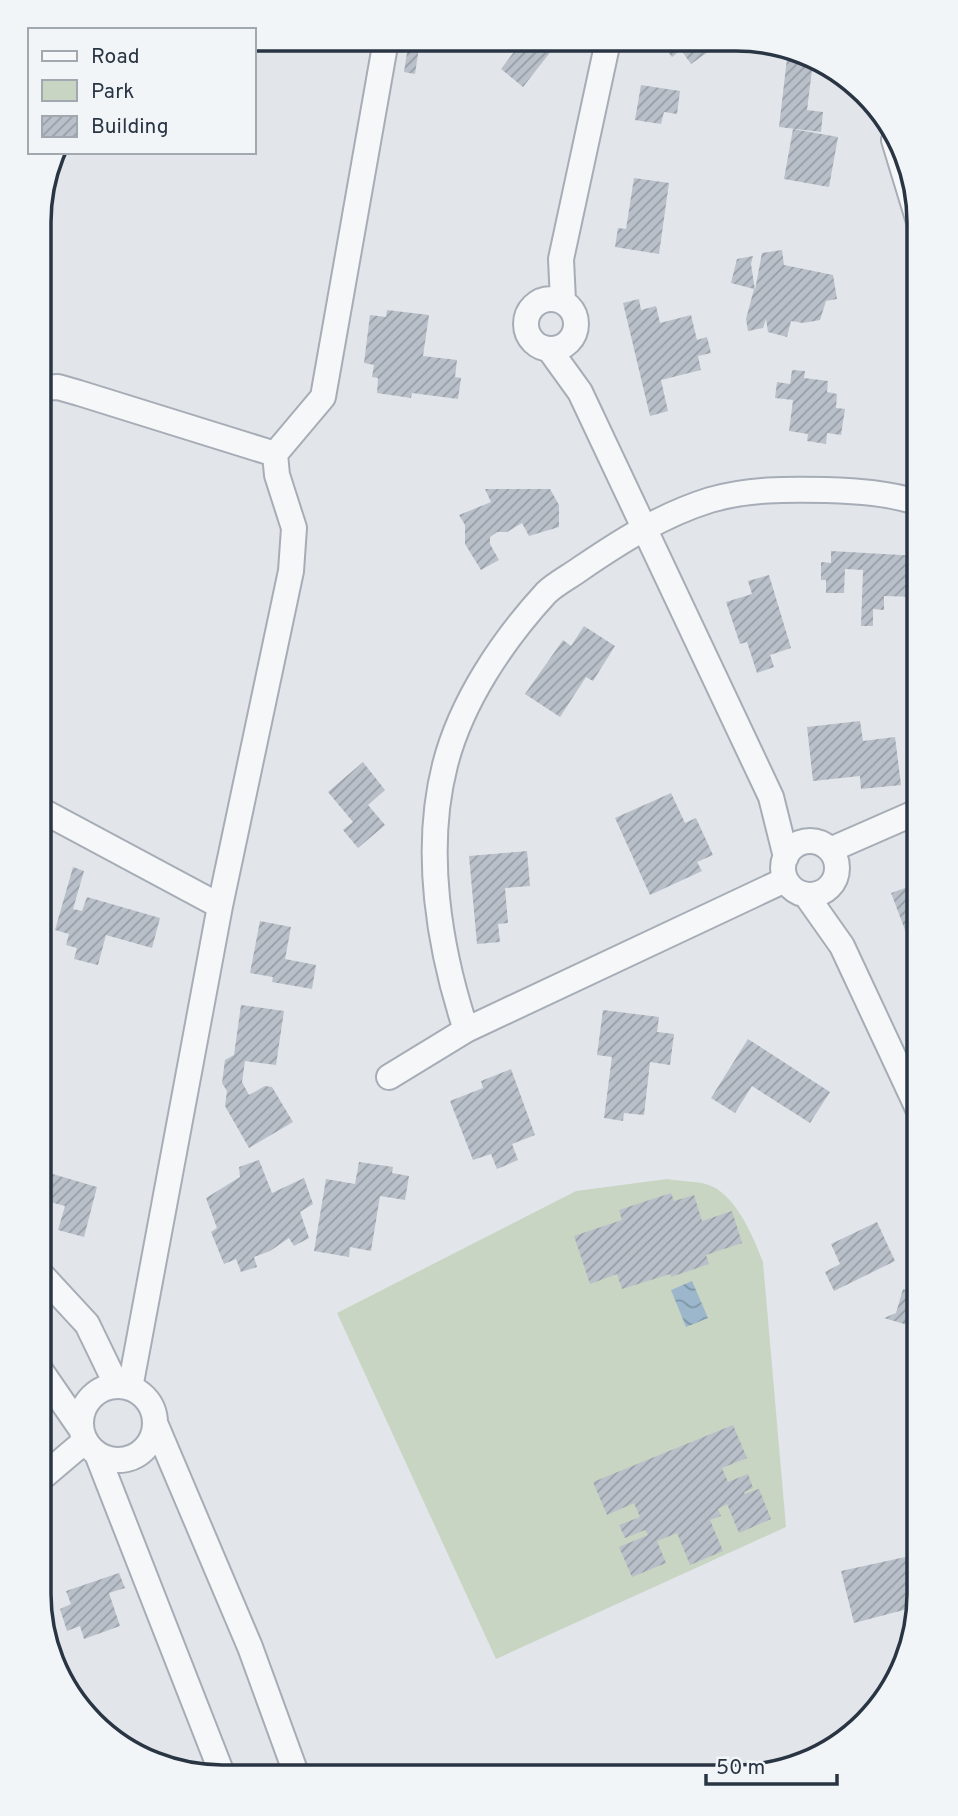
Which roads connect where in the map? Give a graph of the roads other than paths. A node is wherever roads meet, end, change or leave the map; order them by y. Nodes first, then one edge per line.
1 (384, 51) edge
2 (606, 51) edge
3 (552, 301) junction
4 (560, 345) junction
5 (51, 387) edge
6 (275, 454) junction
7 (907, 501) edge
8 (645, 527) junction
9 (771, 797) junction
10 (51, 815) edge
11 (907, 815) edge
12 (819, 845) junction
13 (785, 868) junction
14 (831, 886) junction
15 (806, 895) junction
16 (220, 906) junction
17 (842, 946) junction
18 (466, 1030) junction
19 (389, 1077) dead end
20 (907, 1085) edge
21 (51, 1285) edge
22 (51, 1386) edge
23 (124, 1387) junction
24 (155, 1423) junction
25 (88, 1441) junction
26 (51, 1470) edge
27 (219, 1765) edge
28 (293, 1765) edge

1 - 6 street
2 - 3 street
3 - 4 street
3 - 4 street
4 - 8 street
5 - 6 street
6 - 16 street
7 - 8 street
8 - 9 street
8 - 18 street
9 - 12 street
9 - 13 street
10 - 16 street
11 - 12 street
12 - 13 street
12 - 14 street
13 - 15 street
13 - 18 street
14 - 15 street
14 - 17 street
15 - 17 street
16 - 23 street
17 - 20 street
18 - 19 street
21 - 23 street
22 - 25 street
23 - 24 street
23 - 25 street
24 - 25 street
24 - 28 street
25 - 26 street
25 - 27 street

